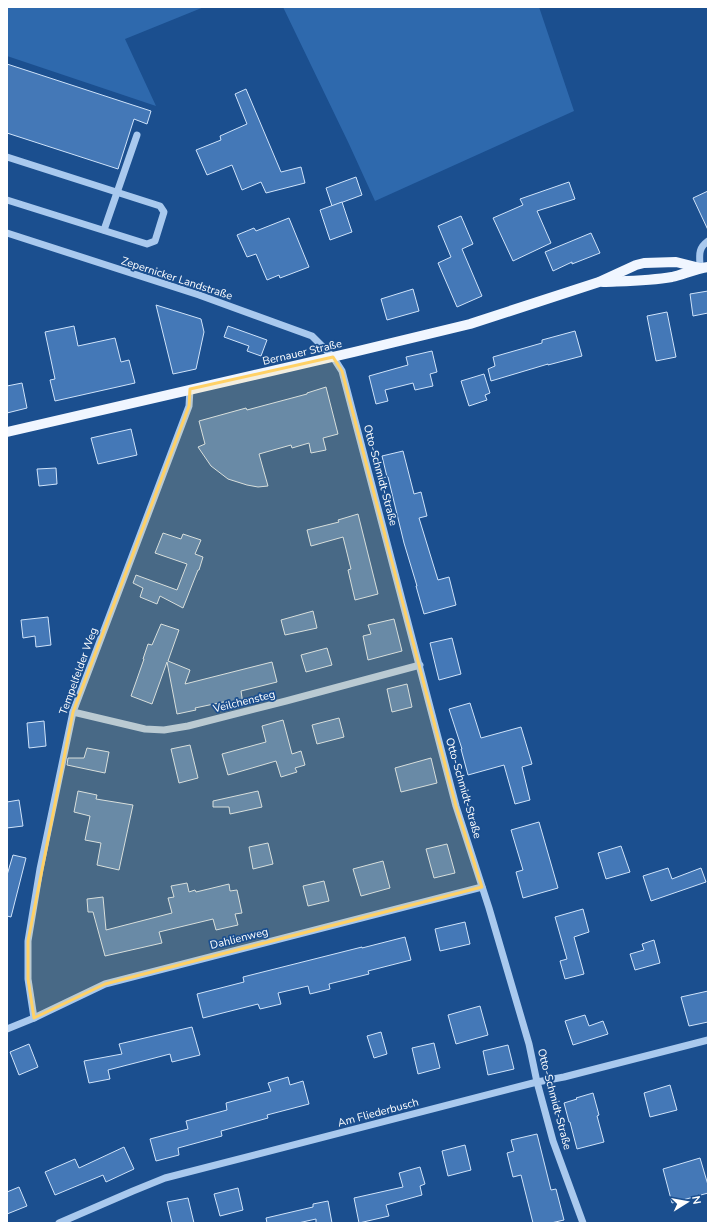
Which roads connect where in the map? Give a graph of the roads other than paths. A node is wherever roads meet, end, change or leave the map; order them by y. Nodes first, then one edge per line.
1 (137, 135) dead end
2 (7, 157) edge
3 (117, 192) junction
4 (7, 200) edge
5 (104, 230) junction
6 (7, 234) edge
7 (708, 241) edge
8 (704, 268) edge
9 (599, 282) junction
10 (332, 357) junction
11 (190, 390) junction
12 (7, 432) edge
13 (420, 665) junction
14 (73, 712) junction
15 (482, 887) junction
16 (34, 1018) junction
17 (7, 1029) edge
18 (708, 1040) edge
19 (537, 1082) junction
20 (59, 1223) edge
21 (583, 1223) edge

1 - 3 street
2 - 3 street
3 - 5 street
3 - 5 street
4 - 5 street
6 - 10 street, Zepernicker Landstraße
7 - 8 street
8 - 9 main road, Bernauer Straße
8 - 9 main road, Bernauer Straße
9 - 10 main road, Bernauer Straße
10 - 11 main road, Bernauer Straße
10 - 13 street, Otto-Schmidt-Straße
11 - 12 main road, Bernauer Straße
11 - 14 street, Tempelfelder Weg
13 - 14 street, Veilchensteg
13 - 15 street, Otto-Schmidt-Straße
14 - 16 street, Tempelfelder Weg
15 - 16 street, Dahlienweg
15 - 19 street, Otto-Schmidt-Straße
16 - 17 street, Dahlienweg
18 - 19 street, Am Fliederbusch
19 - 20 street, Am Fliederbusch
19 - 21 street, Otto-Schmidt-Straße

